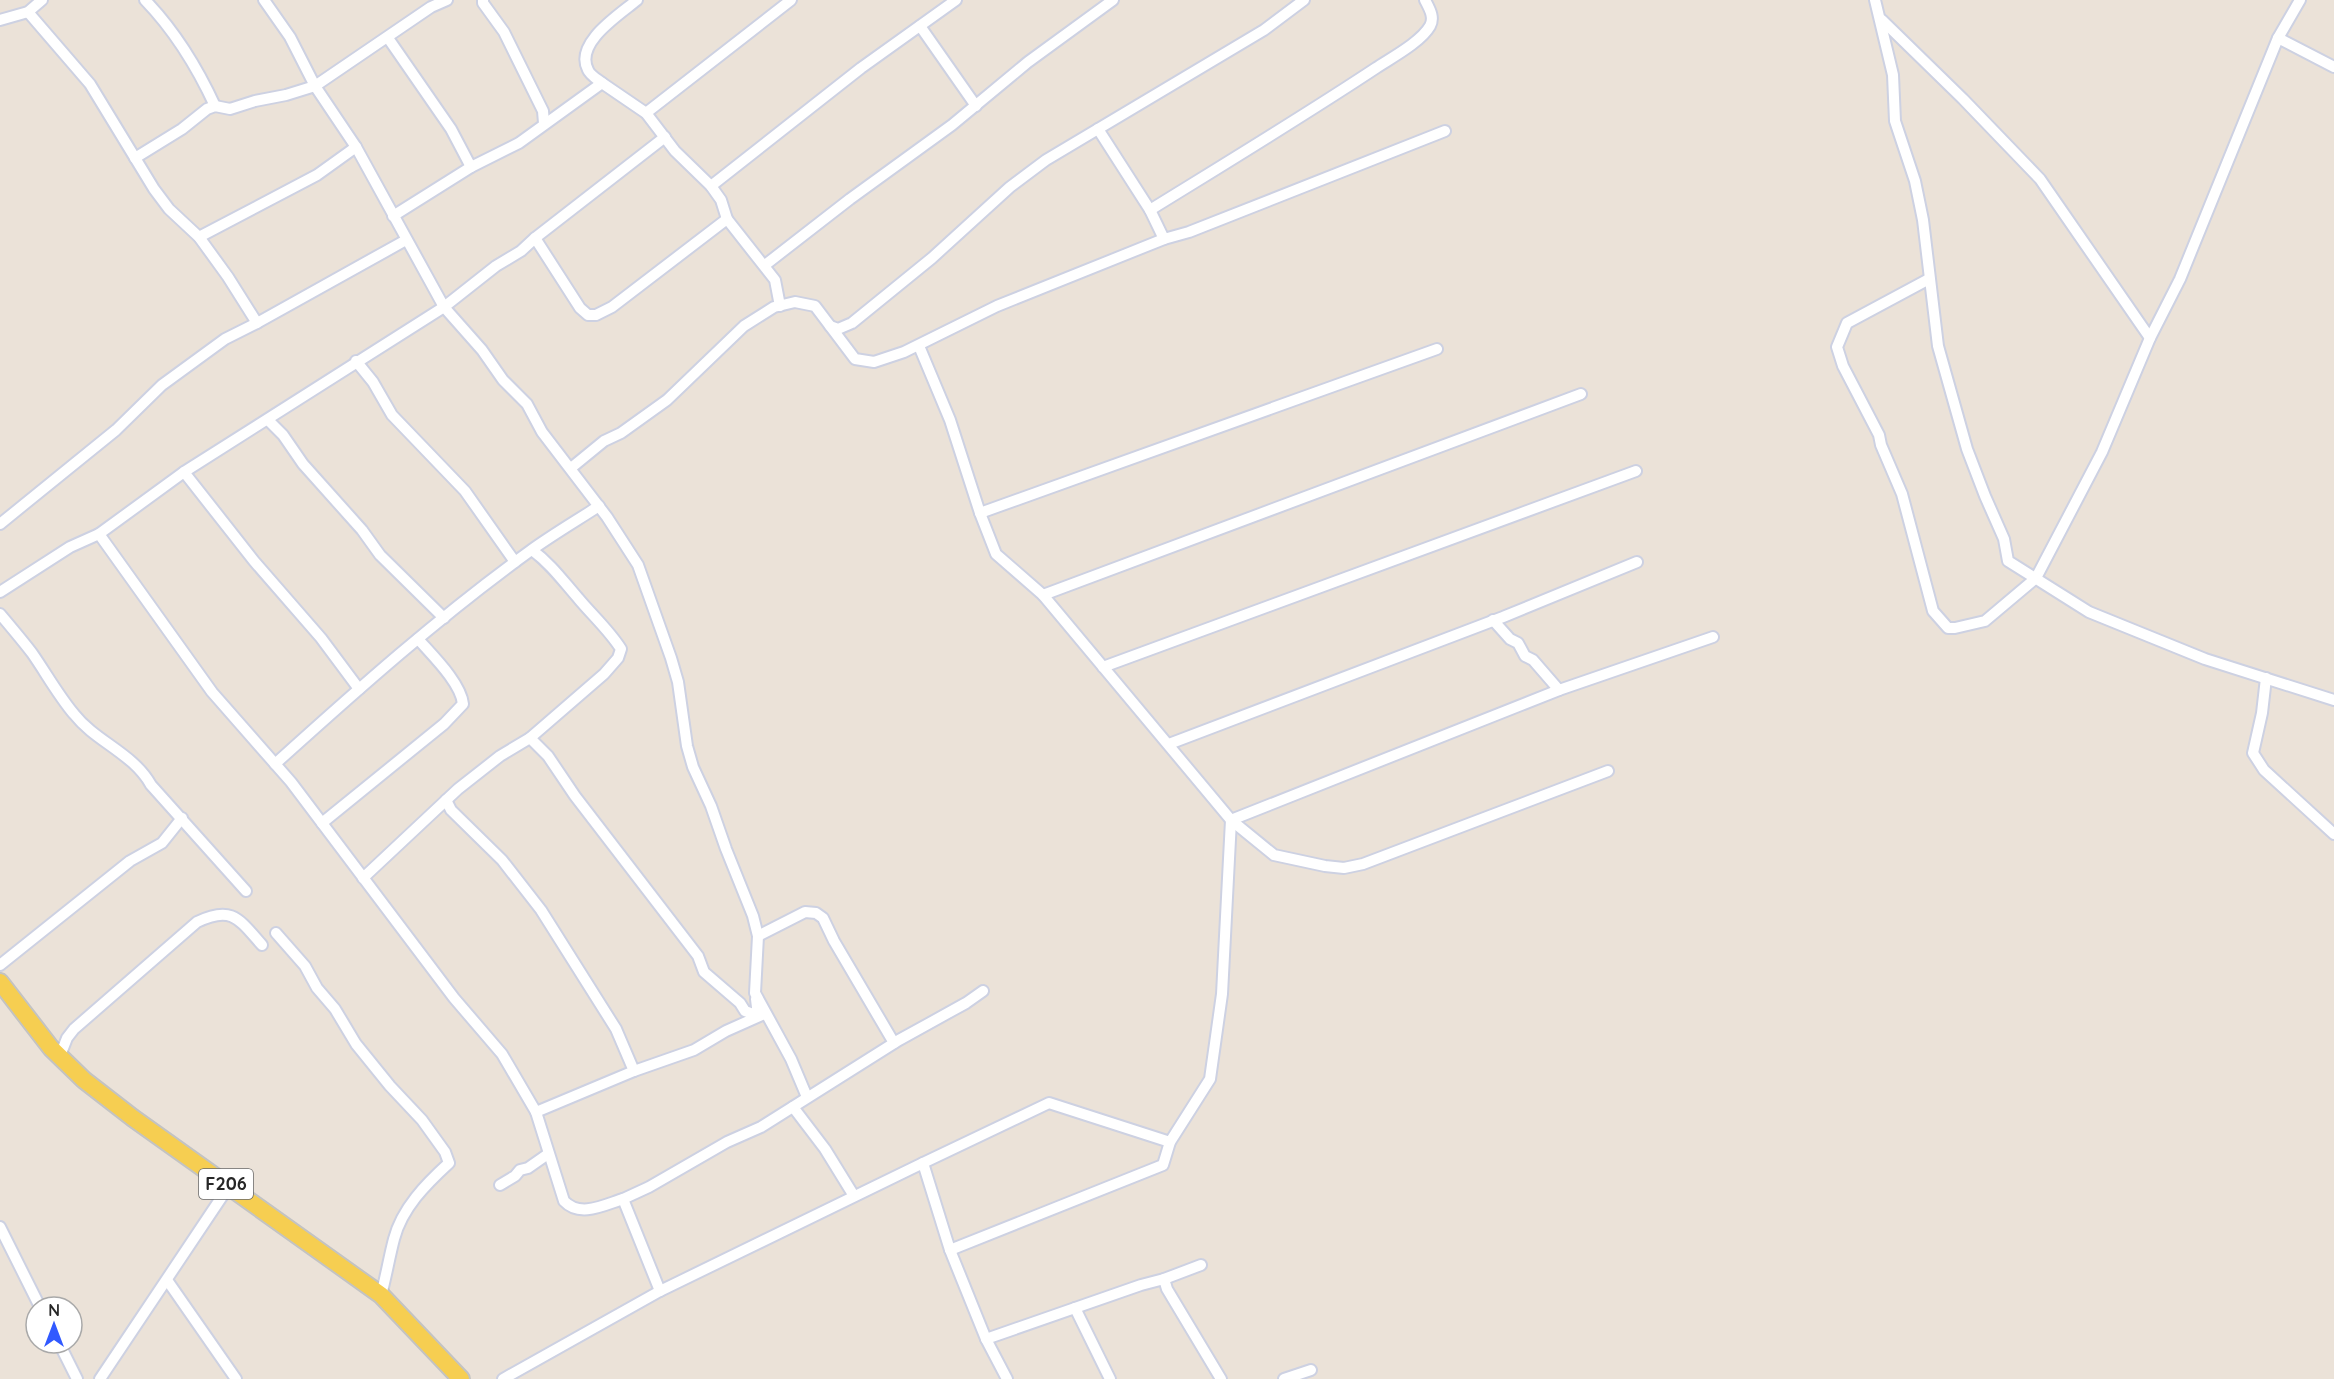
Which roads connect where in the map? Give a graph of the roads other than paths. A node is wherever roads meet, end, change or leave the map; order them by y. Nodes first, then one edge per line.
1 (42, 0) edge
2 (145, 0) edge
3 (264, 0) edge
4 (447, 0) edge
5 (483, 0) edge
6 (637, 0) edge
7 (791, 0) edge
8 (956, 0) edge
9 (1113, 0) edge
10 (1304, 0) edge
11 (1425, 0) edge
12 (1875, 0) edge
13 (2300, 0) edge
14 (28, 12) junction
15 (0, 20) edge
16 (1881, 20) junction
17 (920, 26) junction
18 (388, 38) junction
19 (2278, 38) junction
20 (2334, 68) edge
21 (602, 83) junction
22 (315, 86) junction
23 (215, 106) junction
24 (976, 106) junction
25 (646, 113) junction
26 (544, 123) junction
27 (1098, 129) junction
28 (1445, 131) dead end
29 (666, 137) junction
30 (356, 147) junction
31 (135, 158) junction
32 (471, 167) junction
33 (711, 186) junction
34 (1150, 210) junction
35 (393, 216) junction
36 (727, 219) junction
37 (199, 237) junction
38 (535, 238) junction
39 (1164, 239) junction
40 (406, 240) junction
41 (765, 265) junction
42 (1929, 279) junction
43 (780, 306) junction
44 (444, 307) junction
45 (257, 323) junction
46 (830, 326) junction
47 (2150, 338) junction
48 (919, 346) junction
49 (1437, 349) dead end
50 (356, 361) junction
51 (1581, 394) dead end
52 (268, 420) junction
53 (571, 468) junction
54 (1636, 471) dead end
55 (184, 472) junction
56 (599, 506) junction
57 (980, 513) junction
58 (0, 525) edge
59 (99, 534) junction
60 (532, 550) junction
61 (515, 562) junction
62 (1637, 562) dead end
63 (2036, 578) junction
64 (0, 592) edge
65 (1042, 595) junction
66 (0, 614) edge
67 (444, 618) junction
68 (1493, 620) junction
69 (1713, 637) dead end
70 (418, 639) junction
71 (1103, 667) junction
72 (2266, 678) junction
73 (359, 689) junction
74 (1559, 690) junction
75 (2334, 700) edge
76 (530, 738) junction
77 (1169, 744) junction
78 (274, 764) junction
79 (1608, 771) dead end
80 (446, 800) junction
81 (182, 818) junction
82 (1231, 820) junction
83 (322, 823) junction
84 (2334, 834) edge
85 (363, 878) junction
86 (246, 891) dead end
87 (276, 933) dead end
88 (758, 936) junction
89 (262, 945) dead end
90 (0, 965) edge
91 (0, 982) edge
92 (983, 991) dead end
93 (762, 1015) junction
94 (894, 1043) junction
95 (60, 1056) junction
96 (634, 1071) junction
97 (807, 1097) junction
98 (793, 1107) junction
99 (536, 1112) junction
100 (1170, 1142) junction
101 (548, 1154) junction
102 (923, 1162) junction
103 (500, 1185) dead end
104 (229, 1186) junction
105 (854, 1196) junction
106 (623, 1199) junction
107 (0, 1227) edge
108 (950, 1250) junction
109 (1201, 1265) dead end
110 (1164, 1279) junction
111 (167, 1281) junction
112 (660, 1291) junction
113 (34, 1295) edge
114 (381, 1295) junction
115 (1075, 1308) junction
116 (986, 1339) junction
117 (65, 1355) edge
118 (1311, 1370) dead end
119 (77, 1379) edge
120 (100, 1379) edge
121 (236, 1379) edge
122 (460, 1379) edge
123 (503, 1379) edge
124 (1007, 1379) edge
125 (1110, 1379) edge
126 (1221, 1379) edge
127 (1284, 1379) edge

1 - 14 street
2 - 23 street
3 - 22 street
4 - 18 street
5 - 26 street
6 - 21 street
7 - 25 street
8 - 17 street
9 - 24 street
10 - 27 street
11 - 34 street
12 - 16 street
13 - 19 street
14 - 15 street
14 - 31 street
16 - 42 street
16 - 47 street
17 - 24 street
17 - 33 street
18 - 22 street
18 - 32 street
19 - 20 street
19 - 47 street
21 - 25 street
21 - 26 street
22 - 23 street
22 - 30 street
23 - 31 street
24 - 41 street
25 - 29 street
26 - 32 street
27 - 34 street
27 - 46 street
28 - 39 street
29 - 33 street
29 - 38 street
30 - 35 street
30 - 37 street
31 - 37 street
32 - 35 street
33 - 36 street
34 - 39 street
35 - 40 street
36 - 38 street
36 - 41 street
37 - 45 street
38 - 44 street
39 - 48 street
40 - 44 street
40 - 45 street
41 - 43 street
42 - 63 street
42 - 63 street
43 - 46 street
43 - 53 street
44 - 50 street
44 - 53 street
45 - 58 street
46 - 48 street
47 - 63 street
48 - 57 street
49 - 57 street
50 - 52 street
50 - 61 street
51 - 65 street
52 - 55 street
52 - 67 street
53 - 56 street
54 - 71 street
55 - 59 street
55 - 73 street
56 - 60 street
56 - 88 street
57 - 65 street
59 - 64 street
59 - 78 street
60 - 61 street
60 - 76 street
61 - 67 street
62 - 68 street
63 - 72 street
65 - 71 street
66 - 81 street
67 - 70 street
68 - 74 street
68 - 77 street
69 - 74 street
70 - 73 street
70 - 83 street
71 - 77 street
72 - 75 street
72 - 84 street
73 - 78 street
74 - 82 street
76 - 80 street
76 - 93 street
77 - 82 street
78 - 83 street
79 - 82 street
80 - 85 street
80 - 96 street
81 - 86 street
81 - 90 street
82 - 100 street
83 - 85 street
85 - 99 street
87 - 114 street
88 - 93 street
88 - 94 street
89 - 95 street
91 - 95 main road, F206
92 - 94 street
93 - 96 street
93 - 97 street
94 - 97 street
95 - 104 main road, F206
96 - 99 street
97 - 98 street
98 - 105 street
98 - 106 street
99 - 101 street
100 - 102 street
100 - 108 street
101 - 103 street
101 - 106 street
102 - 105 street
102 - 108 street
104 - 111 street
104 - 114 main road, F206
105 - 112 street
106 - 112 street
107 - 113 street
108 - 116 street
109 - 110 street
110 - 115 street
110 - 126 street
111 - 120 street
111 - 121 street
112 - 123 street
114 - 122 main road, F206
115 - 116 street
115 - 125 street
116 - 124 street
117 - 119 street
118 - 127 street

